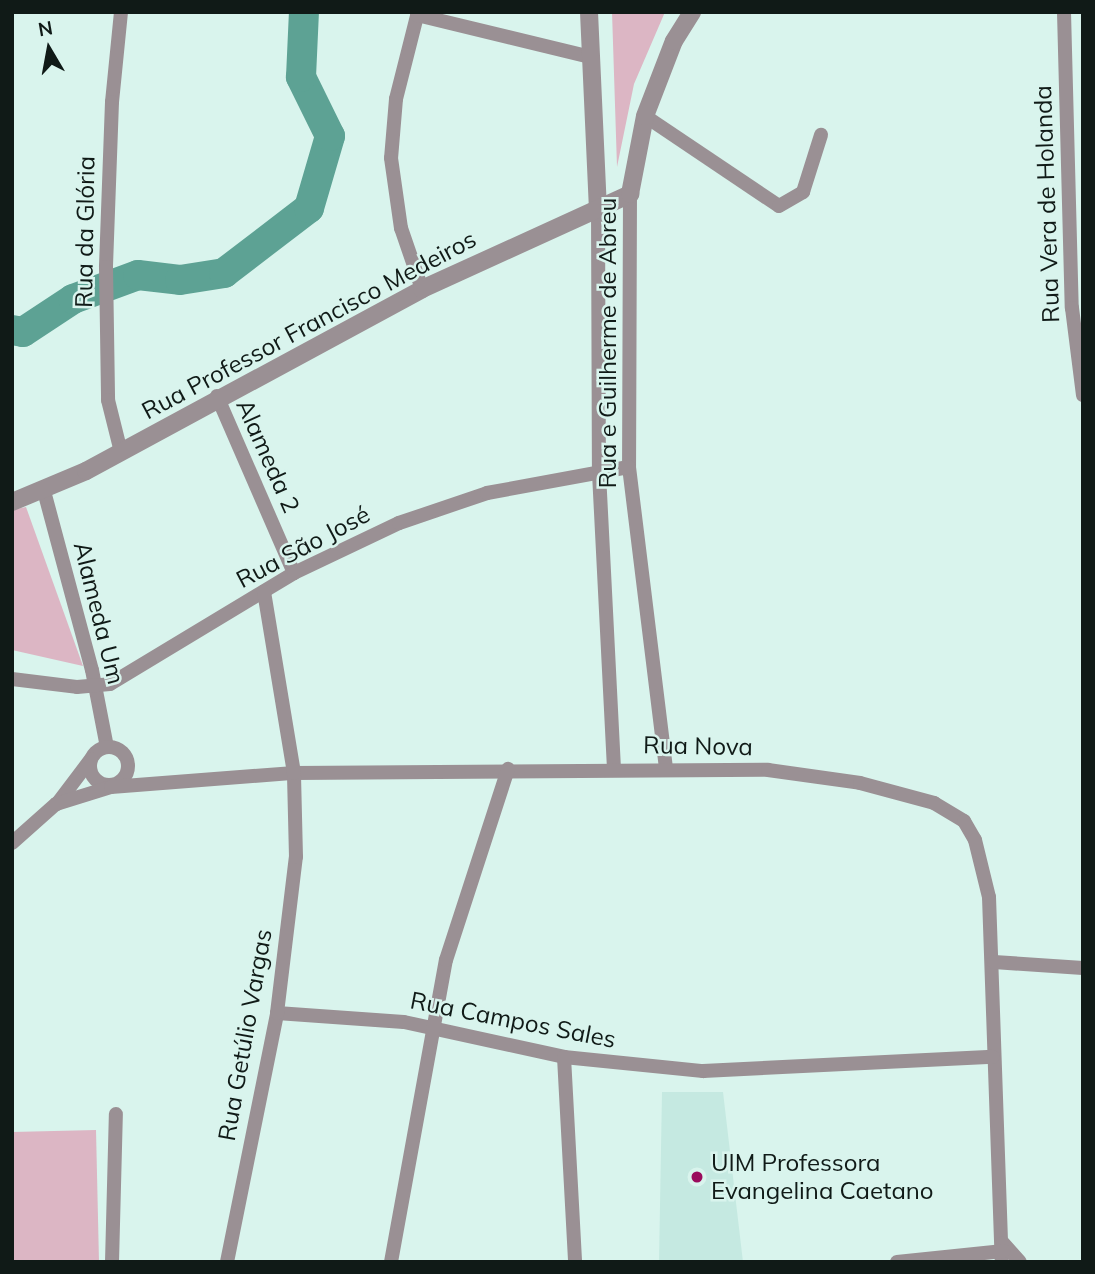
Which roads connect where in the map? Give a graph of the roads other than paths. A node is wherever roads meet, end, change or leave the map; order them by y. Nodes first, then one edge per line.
1 (121, 12) edge
2 (589, 12) edge
3 (692, 12) edge
4 (1064, 12) edge
5 (418, 14) edge
6 (590, 57) junction
7 (645, 116) junction
8 (821, 135) dead end
9 (630, 194) junction
10 (598, 206) junction
11 (422, 289) junction
12 (1083, 395) edge
13 (217, 396) junction
14 (121, 452) junction
15 (629, 467) junction
16 (599, 473) junction
17 (44, 491) junction
18 (12, 502) edge
19 (294, 573) junction
20 (264, 592) junction
21 (12, 679) edge
22 (95, 687) junction
23 (107, 747) junction
24 (92, 758) junction
25 (127, 759) junction
26 (666, 767) junction
27 (614, 768) junction
28 (508, 769) junction
29 (294, 773) junction
30 (147, 784) junction
31 (111, 787) junction
32 (56, 804) junction
33 (12, 843) edge
34 (994, 962) junction
35 (1083, 968) edge
36 (277, 1013) junction
37 (431, 1026) junction
38 (564, 1057) junction
39 (993, 1058) junction
40 (116, 1114) dead end
41 (1003, 1252) edge
42 (112, 1262) edge
43 (227, 1262) edge
44 (391, 1262) edge
45 (575, 1262) edge
46 (897, 1262) edge
47 (1020, 1262) edge

1 - 14 street, Rua da Glória
2 - 6 street, Rua e Guilherme de Abreu
3 - 7 street, Rua e Guilherme de Abreu
4 - 12 street, Rua Vera de Holanda
5 - 6 street
5 - 11 street
6 - 10 street, Rua e Guilherme de Abreu
7 - 8 street
7 - 9 street, Rua e Guilherme de Abreu
9 - 10 street, Rua Professor Francisco Medeiros
9 - 15 street, Rua e Guilherme de Abreu
10 - 11 street, Rua Professor Francisco Medeiros
10 - 16 street, Rua e Guilherme de Abreu
11 - 13 street, Rua Professor Francisco Medeiros
13 - 14 street, Rua Professor Francisco Medeiros
13 - 19 street, Alameda 2
14 - 17 street, Rua Professor Francisco Medeiros
15 - 16 street, Rua São José
15 - 26 street, Rua e Guilherme de Abreu
16 - 19 street, Rua São José
16 - 27 street, Rua e Guilherme de Abreu
17 - 18 street, Rua Professor Francisco Medeiros
17 - 22 street, Alameda Um
19 - 20 street, Rua São José
20 - 22 street, Rua São José
20 - 29 street
21 - 22 street, Rua São José
22 - 23 street, Alameda Um
23 - 24 street
23 - 25 street
24 - 31 street
24 - 32 street
25 - 30 street
25 - 31 street
26 - 27 street, Rua Nova
26 - 34 street, Rua Nova
27 - 28 street, Rua Nova
28 - 29 street, Rua Nova
28 - 37 street
29 - 30 street, Rua Nova
29 - 36 street, Rua Getúlio Vargas
30 - 31 street, Rua Nova
31 - 32 street, Rua Nova
32 - 33 street, Rua Nova
34 - 35 street
34 - 39 street, Rua Nova
36 - 37 street, Rua Campos Sales
36 - 43 street, Rua Getúlio Vargas
37 - 38 street, Rua Campos Sales
37 - 44 street
38 - 39 street, Rua Campos Sales
38 - 45 street
39 - 41 street, Rua Nova
40 - 42 street
41 - 46 street
41 - 47 street

